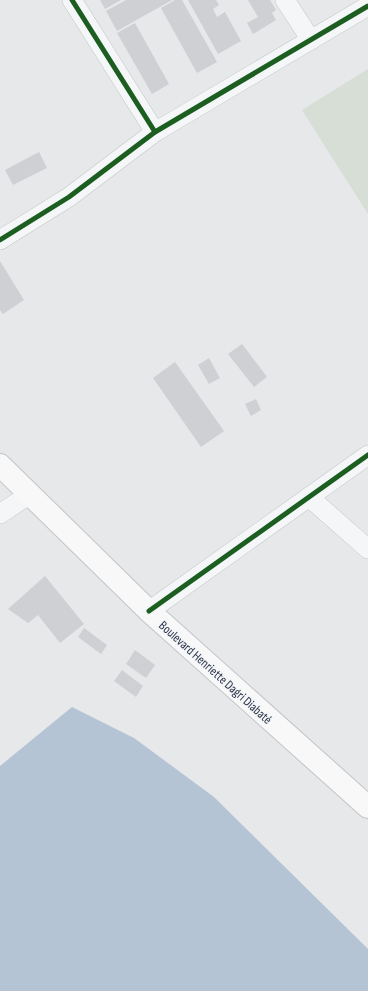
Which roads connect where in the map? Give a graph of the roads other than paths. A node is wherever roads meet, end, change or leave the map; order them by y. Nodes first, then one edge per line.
1 (72, 0) edge
2 (285, 0) edge
3 (368, 6) edge
4 (310, 40) junction
5 (155, 132) junction
6 (0, 240) edge
7 (368, 455) edge
8 (0, 465) edge
9 (30, 494) junction
10 (309, 497) junction
11 (0, 514) edge
12 (368, 549) edge
13 (148, 611) junction
14 (368, 807) edge

1 - 5 street
2 - 4 street
3 - 4 street
4 - 5 street
5 - 6 street
7 - 10 street
8 - 9 main road, Boulevard Henriette Dagri Diabaté
9 - 11 street
9 - 13 main road, Boulevard Henriette Dagri Diabaté
10 - 12 street
10 - 13 street
13 - 14 main road, Boulevard Henriette Dagri Diabaté

